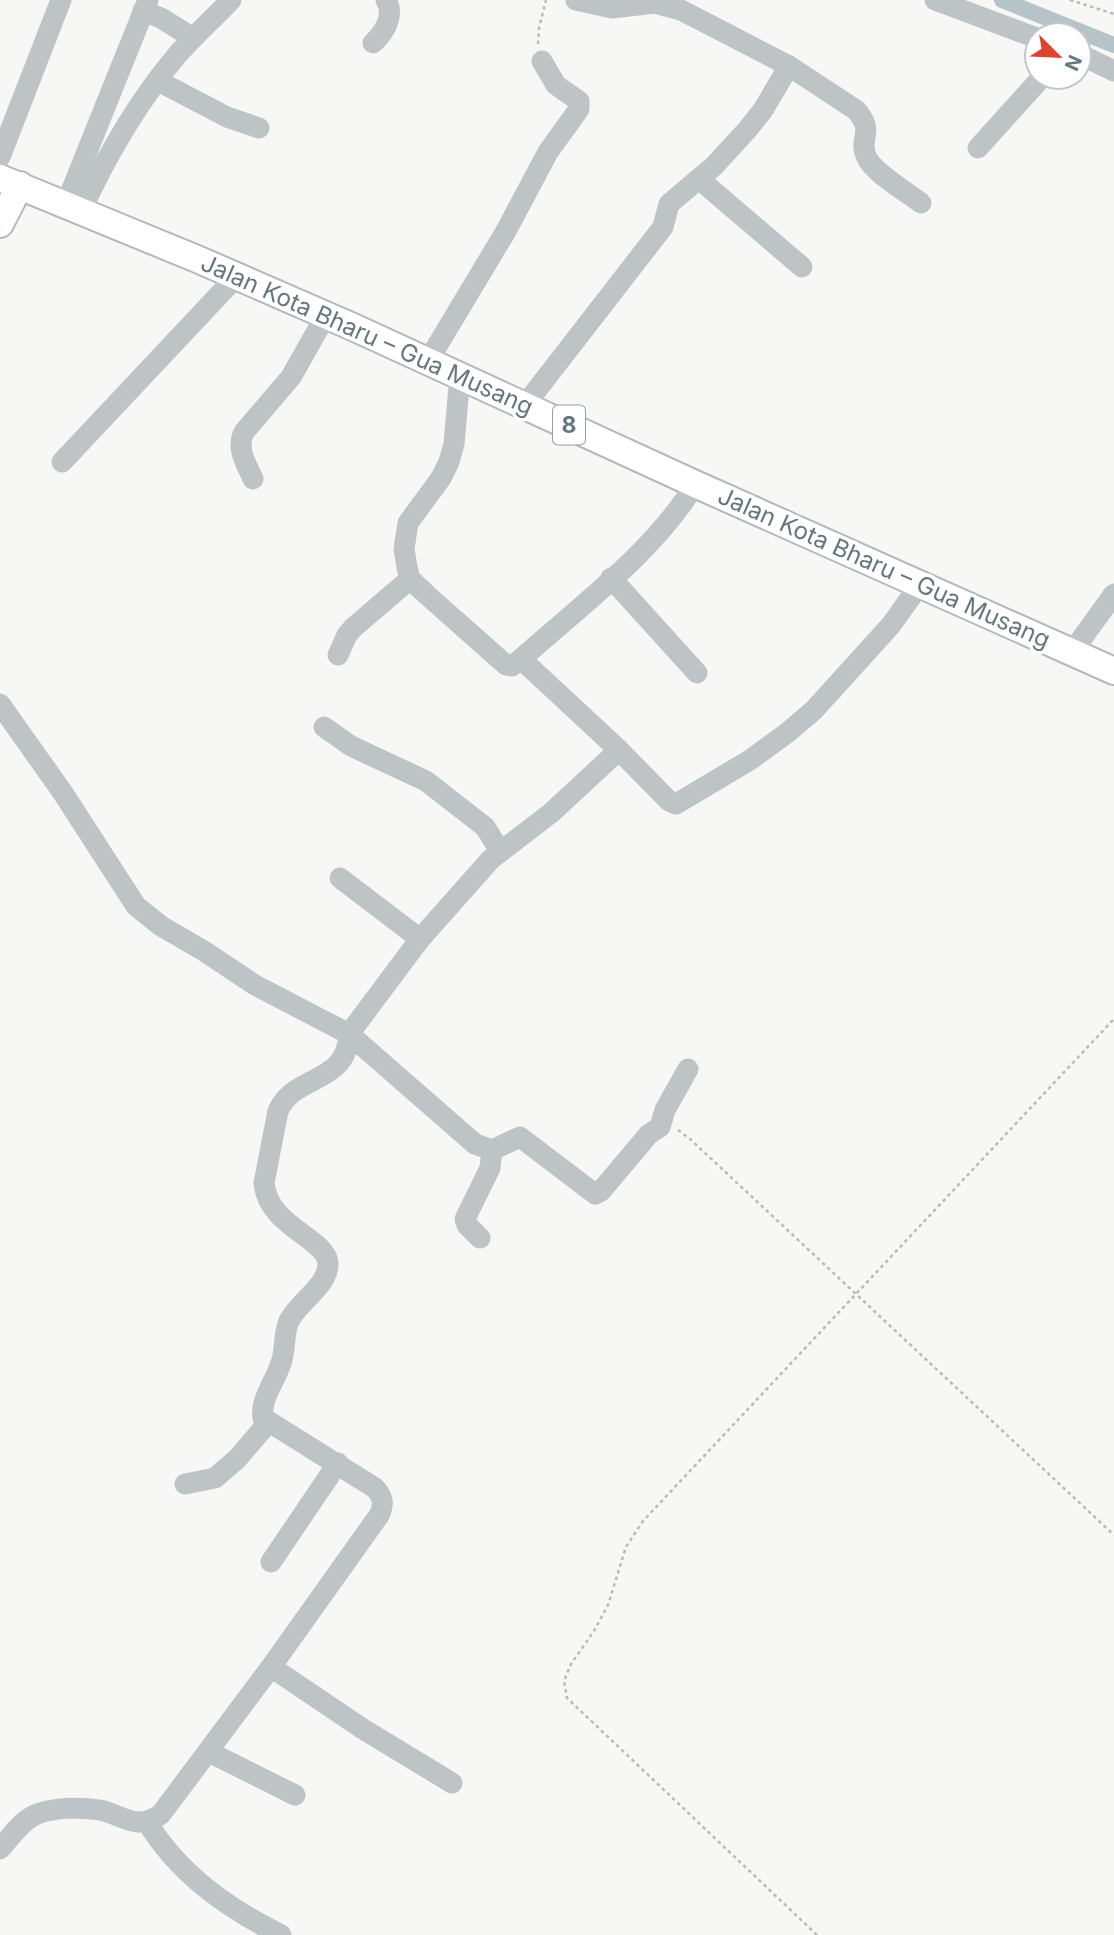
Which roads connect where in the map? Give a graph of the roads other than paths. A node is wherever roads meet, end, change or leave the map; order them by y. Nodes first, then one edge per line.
1 (61, 0) edge
2 (232, 0) edge
3 (386, 0) edge
4 (576, 0) edge
5 (935, 0) edge
6 (146, 6) edge
7 (1023, 33) edge
8 (193, 38) junction
9 (373, 43) dead end
10 (542, 61) road end
11 (1093, 61) edge
12 (789, 65) junction
13 (1114, 71) edge
14 (158, 81) junction
15 (1029, 91) edge
16 (259, 128) dead end
17 (978, 148) dead end
18 (0, 158) edge
19 (699, 179) junction
20 (10, 182) edge
21 (921, 203) dead end
22 (74, 208) junction
23 (0, 224) edge
24 (802, 267) dead end
25 (236, 277) junction
26 (326, 315) junction
27 (428, 361) junction
28 (460, 375) junction
29 (525, 405) junction
30 (62, 462) dead end
31 (253, 479) dead end
32 (695, 484) junction
33 (611, 578) junction
34 (410, 579) junction
35 (921, 583) junction
36 (1114, 594) edge
37 (1072, 652) junction
38 (338, 655) dead end
39 (521, 659) junction
40 (1114, 671) edge
41 (697, 673) dead end
42 (0, 704) edge
43 (324, 727) dead end
44 (619, 750) junction
45 (500, 851) junction
46 (340, 878) dead end
47 (420, 939) junction
48 (349, 1034) junction
49 (688, 1069) dead end
50 (492, 1150) junction
51 (480, 1238) dead end
52 (268, 1423) junction
53 (338, 1463) junction
54 (185, 1484) dead end
55 (271, 1562) dead end
56 (271, 1667) junction
57 (209, 1752) junction
58 (452, 1783) dead end
59 (295, 1795) dead end
60 (147, 1822) junction
61 (0, 1849) edge
62 (281, 1935) edge

1 - 18 street
2 - 8 street
3 - 9 street
4 - 12 street
5 - 7 street
6 - 8 street
6 - 22 street
8 - 14 street
10 - 27 street
11 - 13 street
12 - 19 street
12 - 21 street
14 - 16 street
14 - 22 street
15 - 17 street
19 - 24 street
19 - 29 street
20 - 22 main road, Jalan Kota Bharu – Gua Musang / 8
20 - 23 main road
22 - 25 main road, Jalan Kota Bharu – Gua Musang / 8
25 - 26 main road, Jalan Kota Bharu – Gua Musang / 8
25 - 30 street
26 - 27 main road, Jalan Kota Bharu – Gua Musang / 8
26 - 31 street
27 - 28 main road, Jalan Kota Bharu – Gua Musang / 8
28 - 29 main road, Jalan Kota Bharu – Gua Musang / 8
28 - 34 street
29 - 32 main road, Jalan Kota Bharu – Gua Musang / 8
32 - 33 street
32 - 35 main road, Jalan Kota Bharu – Gua Musang / 8
33 - 39 street
33 - 41 street
34 - 38 street
34 - 39 street
35 - 37 main road, Jalan Kota Bharu – Gua Musang / 8
35 - 44 street
36 - 37 street
37 - 40 main road, Jalan Kota Bharu – Gua Musang / 8
39 - 44 street
42 - 48 street
43 - 45 street
44 - 45 street
45 - 47 street
46 - 47 street
47 - 48 street
48 - 50 street
48 - 52 street
49 - 50 street
50 - 51 street
52 - 53 street
52 - 54 street
53 - 55 street
53 - 56 street
56 - 57 street
56 - 58 street
57 - 59 street
57 - 60 street
60 - 61 street
60 - 62 street

